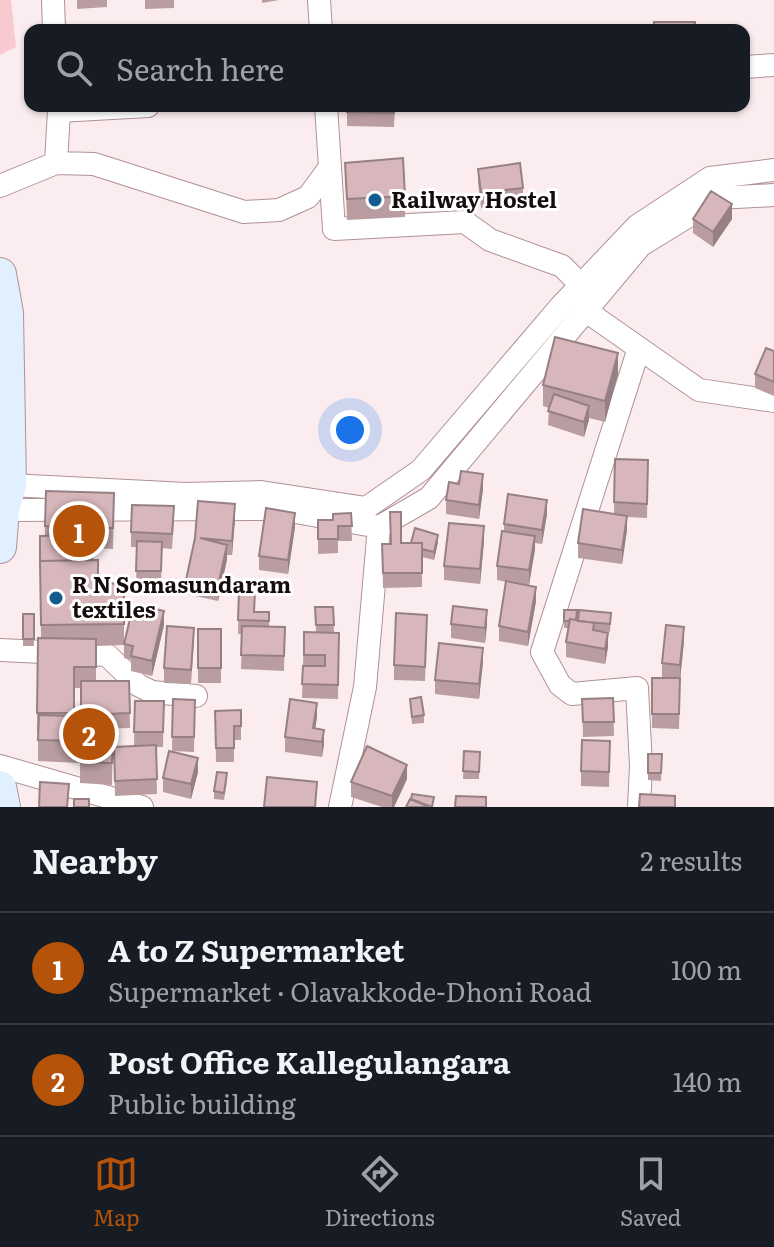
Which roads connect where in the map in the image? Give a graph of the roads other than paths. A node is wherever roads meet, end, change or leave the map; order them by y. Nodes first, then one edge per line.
1 (53, 0) edge
2 (319, 0) edge
3 (54, 24) edge
4 (321, 24) edge
5 (774, 65) edge
6 (750, 67) edge
7 (58, 112) edge
8 (326, 112) edge
9 (56, 163) junction
10 (330, 167) junction
11 (774, 170) edge
12 (0, 186) edge
13 (774, 195) edge
14 (0, 274) edge
15 (581, 285) junction
16 (586, 311) junction
17 (3, 314) edge
18 (639, 348) junction
19 (774, 401) edge
20 (6, 484) edge
21 (379, 527) junction
22 (0, 547) edge
23 (0, 650) edge
24 (196, 696) dead end
25 (0, 766) edge
26 (0, 787) edge
27 (4, 807) edge
28 (142, 807) edge
29 (340, 807) edge
30 (639, 807) edge

1 - 3 street
2 - 4 street
5 - 6 street
7 - 9 street
8 - 10 street
9 - 10 street
9 - 12 street
10 - 15 street
11 - 15 street
13 - 16 street
14 - 17 main road
15 - 20 street
16 - 18 street
16 - 21 street
17 - 20 main road
18 - 19 street
18 - 30 street
20 - 21 street
20 - 22 main road
21 - 29 street
23 - 24 street
25 - 28 street
26 - 27 main road

